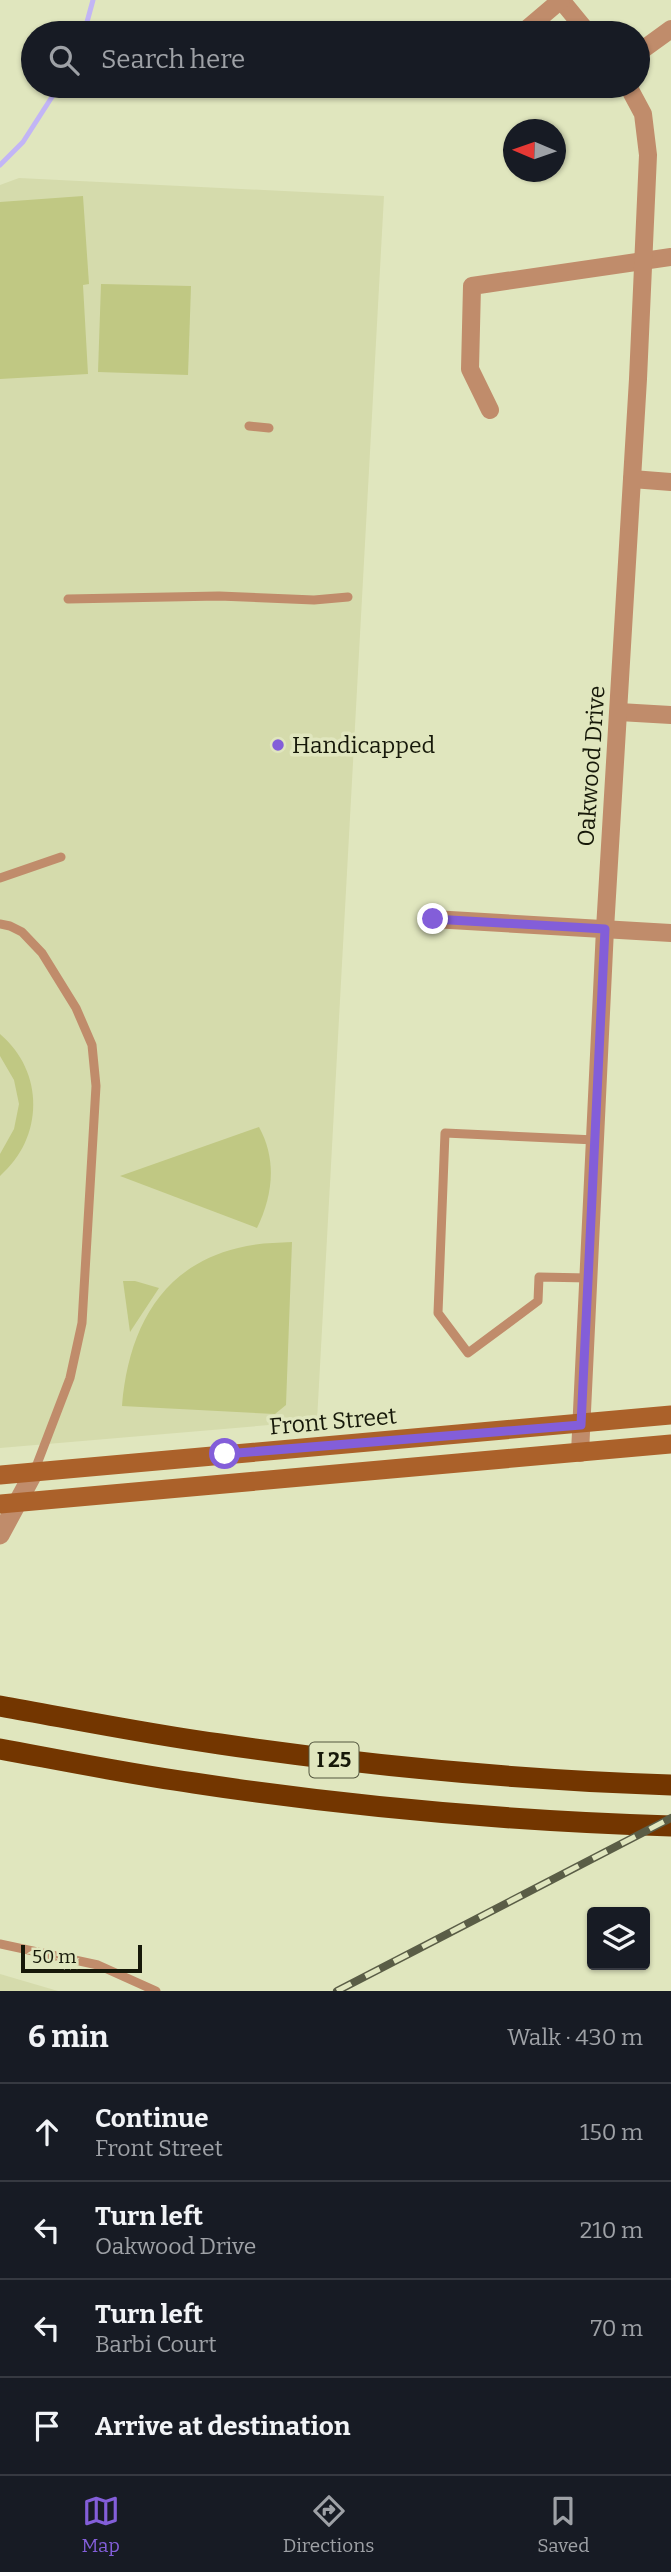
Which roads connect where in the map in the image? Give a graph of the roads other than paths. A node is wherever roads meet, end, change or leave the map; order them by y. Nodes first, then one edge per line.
1 (561, 0) edge
2 (536, 21) edge
3 (578, 21) edge
4 (671, 29) edge
5 (650, 44) edge
6 (634, 98) edge
7 (671, 257) edge
8 (643, 261) junction
9 (490, 410) dead end
10 (249, 426) dead end
11 (269, 428) dead end
12 (632, 479) junction
13 (671, 482) edge
14 (348, 597) dead end
15 (68, 599) dead end
16 (619, 712) junction
17 (671, 715) edge
18 (61, 858) dead end
19 (0, 878) edge
20 (433, 919) dead end
21 (0, 924) edge
22 (605, 929) junction
23 (671, 933) edge
24 (595, 1140) junction
25 (588, 1278) junction
26 (671, 1415) edge
27 (581, 1425) junction
28 (671, 1444) edge
29 (580, 1453) junction
30 (34, 1472) junction
31 (0, 1475) edge
32 (8, 1503) edge
33 (0, 1535) edge
34 (0, 1706) edge
35 (0, 1749) edge
36 (671, 1785) edge
37 (671, 1826) edge
38 (0, 1944) edge
39 (156, 1991) edge

1 - 2 street
1 - 3 street
4 - 5 street
6 - 8 street, Oakwood Drive
7 - 8 street
8 - 9 street
8 - 12 street, Oakwood Drive
10 - 11 lane
12 - 13 street
12 - 16 street, Oakwood Drive
14 - 15 lane
16 - 17 street
16 - 22 street, Oakwood Drive
18 - 19 lane
20 - 22 street
21 - 30 lane
22 - 23 street
22 - 24 street, Oakwood Drive
24 - 25 street, Oakwood Drive
24 - 25 lane
25 - 27 street, Oakwood Drive
26 - 27 main road, Front Street
27 - 29 street, Oakwood Drive
27 - 30 main road, Front Street
28 - 29 main road
29 - 32 main road
30 - 31 main road, Front Street
30 - 32 street
32 - 33 street
34 - 36 highway, I 25
35 - 37 highway, I 25
38 - 39 lane

